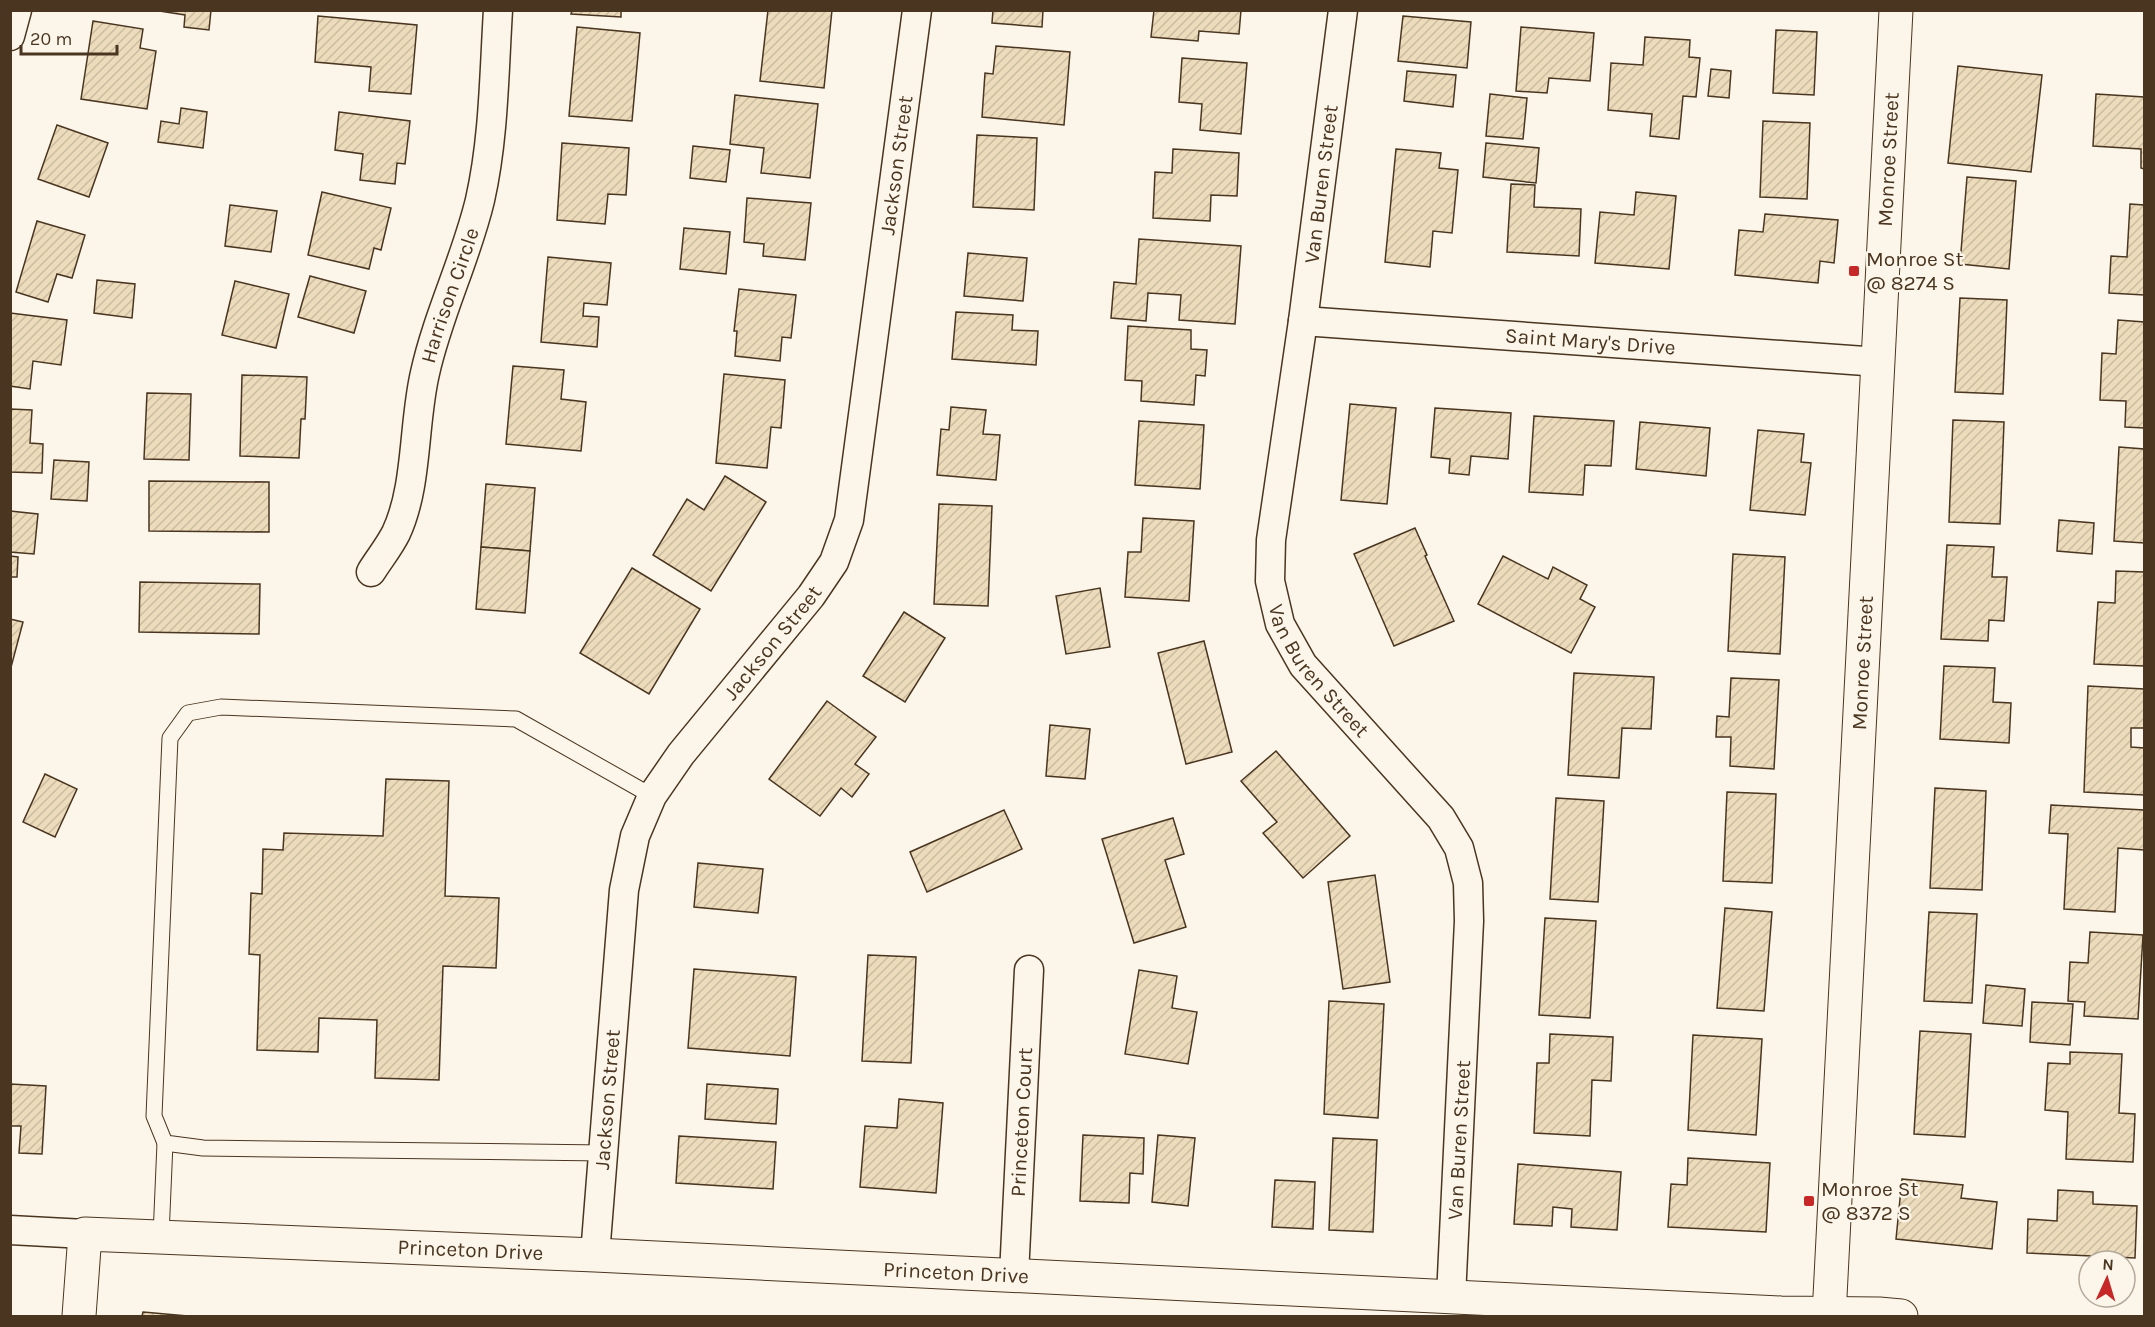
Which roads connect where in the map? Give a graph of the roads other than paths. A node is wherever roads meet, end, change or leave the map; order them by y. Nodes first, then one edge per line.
1 (17, 10) edge
2 (498, 10) edge
3 (917, 10) edge
4 (1343, 10) edge
5 (1896, 10) edge
6 (10, 36) edge
7 (1303, 321) junction
8 (1879, 362) junction
9 (371, 572) dead end
10 (652, 796) junction
11 (1029, 970) dead end
12 (165, 1143) junction
13 (604, 1153) junction
14 (10, 1230) edge
15 (85, 1234) junction
16 (161, 1236) junction
17 (595, 1255) junction
18 (1014, 1275) junction
19 (1451, 1297) junction
20 (1829, 1315) edge
21 (79, 1317) edge
22 (1901, 1317) edge

1 - 6 street
2 - 9 street, Harrison Circle
3 - 10 street, Jackson Street
4 - 7 street, Van Buren Street
5 - 8 street, Monroe Street
7 - 8 street, Saint Mary's Drive
7 - 19 street, Van Buren Street
8 - 20 street, Monroe Street
10 - 12 lane
10 - 13 street, Jackson Street
11 - 18 street, Princeton Court
12 - 13 lane
12 - 16 lane
13 - 17 street, Jackson Street
14 - 15 street, Princeton Drive
15 - 16 street, Princeton Drive
15 - 21 street
16 - 17 street, Princeton Drive
17 - 18 street, Princeton Drive
18 - 19 street, Princeton Drive
19 - 20 street, Princeton Drive
20 - 22 street, Princeton Drive

